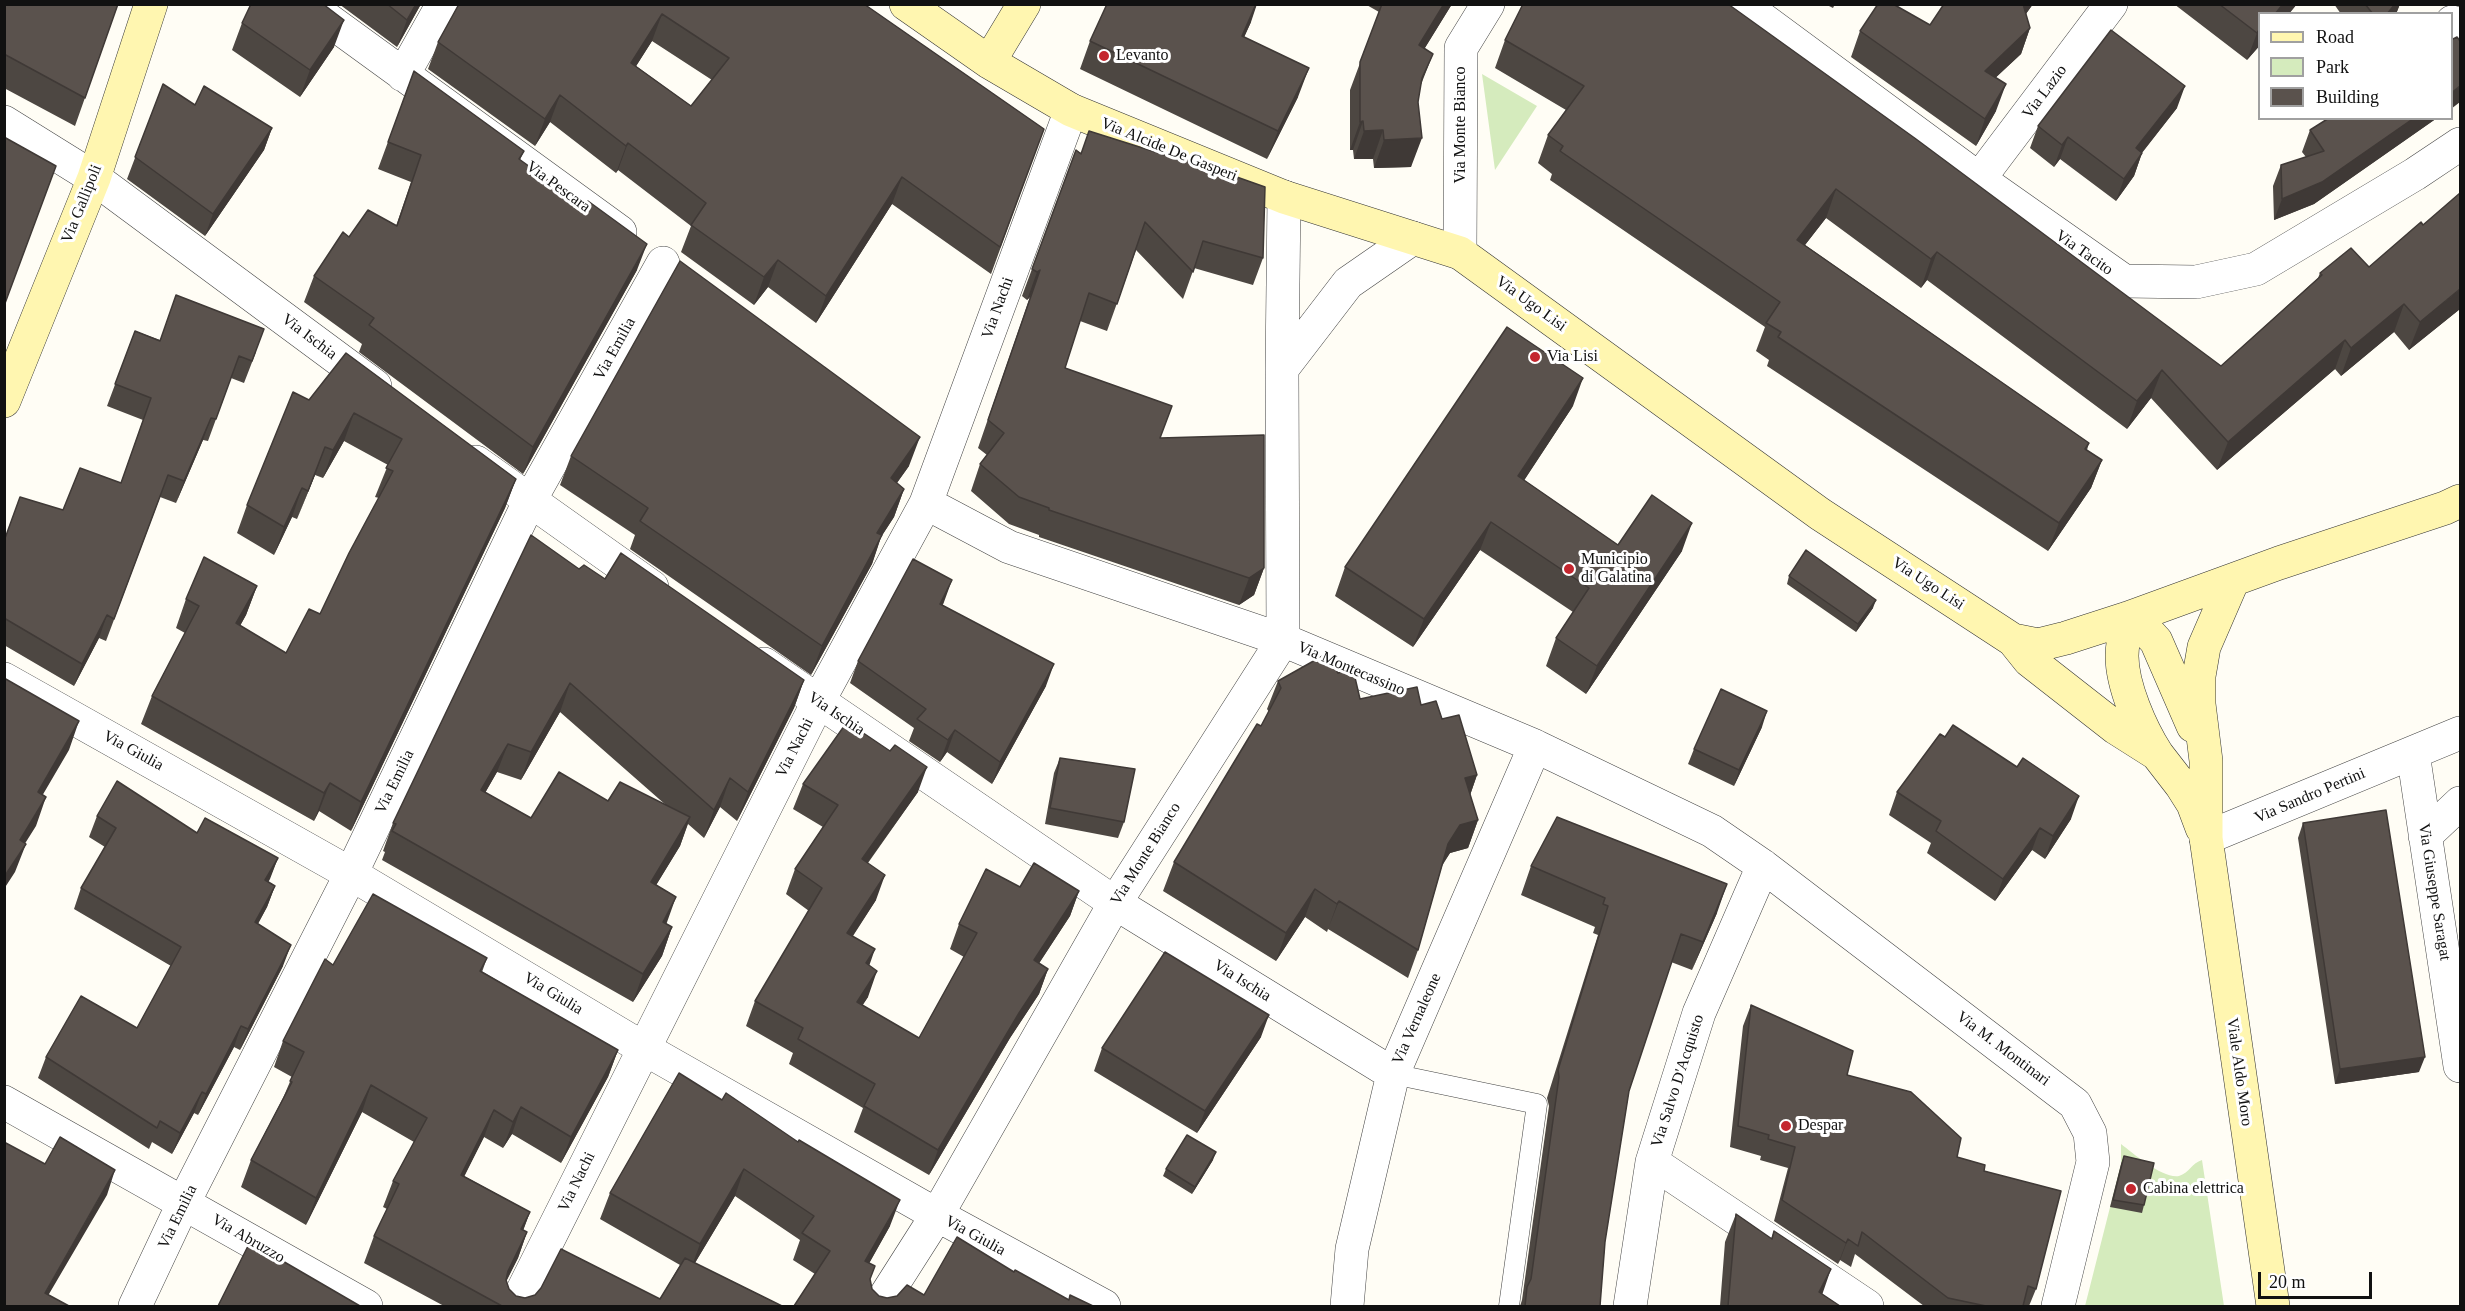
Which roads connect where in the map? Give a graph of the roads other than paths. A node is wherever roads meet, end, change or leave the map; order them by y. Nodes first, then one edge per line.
1 (152, 4) edge
2 (443, 4) edge
3 (906, 4) edge
4 (1024, 4) edge
5 (1488, 4) edge
6 (1742, 4) edge
7 (2111, 4) edge
8 (323, 16) edge
9 (989, 62) junction
10 (403, 75) junction
11 (1071, 110) junction
12 (4, 122) edge
13 (2460, 144) edge
14 (94, 178) junction
15 (1979, 178) junction
16 (1284, 197) junction
17 (1413, 238) junction
18 (1460, 253) junction
19 (663, 263) junction
20 (692, 283) edge
21 (1282, 369) junction
22 (4, 401) edge
23 (402, 406) edge
24 (912, 442) edge
25 (456, 447) edge
26 (940, 463) junction
27 (2460, 501) edge
28 (529, 502) junction
29 (926, 503) junction
30 (2233, 580) junction
31 (674, 602) edge
32 (2128, 618) junction
33 (1283, 640) junction
34 (2013, 640) junction
35 (741, 648) edge
36 (4, 679) edge
37 (818, 702) junction
38 (2460, 733) edge
39 (1535, 746) junction
40 (2413, 753) junction
41 (2157, 754) junction
42 (2206, 761) junction
43 (2460, 802) edge
44 (2425, 836) junction
45 (2206, 838) junction
46 (1763, 866) junction
47 (351, 874) junction
48 (1115, 903) junction
49 (2454, 986) edge
50 (643, 1048) junction
51 (2460, 1066) edge
52 (1392, 1074) junction
53 (4, 1102) edge
54 (1652, 1162) junction
55 (184, 1202) junction
56 (937, 1215) junction
57 (135, 1306) edge
58 (366, 1306) edge
59 (515, 1306) edge
60 (879, 1306) edge
61 (1104, 1306) edge
62 (1347, 1306) edge
63 (1509, 1306) edge
64 (1629, 1306) edge
65 (1867, 1306) edge
66 (2058, 1306) edge
67 (2273, 1306) edge

1 - 14 main road, Via Gallipoli
2 - 10 street
3 - 9 main road, Via Alcide De Gasperi
4 - 9 main road
5 - 18 street, Via Monte Bianco
6 - 15 street, Via Tacito
7 - 15 street, Via Lazio
8 - 10 street, Via Pescara
9 - 11 main road, Via Alcide De Gasperi
10 - 19 street, Via Pescara
11 - 16 main road, Via Alcide De Gasperi
11 - 26 street, Via Nachi
12 - 14 street, Via Ischia
13 - 15 street, Via Tacito
14 - 22 main road, Via Gallipoli
14 - 23 street, Via Ischia
16 - 17 main road, Via Alcide De Gasperi
16 - 21 street
17 - 18 main road, Via Alcide De Gasperi
17 - 21 street
18 - 34 main road, Via Ugo Lisi
19 - 20 street, Via Pescara
19 - 28 street, Via Emilia
21 - 33 street
24 - 26 street
25 - 28 street
26 - 29 street, Via Nachi
27 - 30 main road, Via Ugo Lisi
28 - 31 street
28 - 47 street, Via Emilia
29 - 33 street, Via Montecassino
29 - 37 street, Via Nachi
30 - 32 main road, Via Ugo Lisi
30 - 42 main road, Viale Aldo Moro
32 - 34 main road, Via Ugo Lisi
32 - 41 main road, Viale Aldo Moro
32 - 42 main road, Viale Aldo Moro
33 - 39 street, Via Montecassino
33 - 48 street, Via Monte Bianco
34 - 41 main road, Viale Aldo Moro
35 - 37 street, Via Ischia
36 - 47 street, Via Giulia
37 - 48 street, Via Ischia
37 - 50 street, Via Nachi
38 - 40 street, Via Sandro Pertini
39 - 46 street, Via Montecassino
39 - 52 street, Via Vernaleone
40 - 44 street, Via Giuseppe Saragat
40 - 45 street, Via Sandro Pertini
41 - 45 main road, Viale Aldo Moro
42 - 45 main road, Viale Aldo Moro
43 - 44 street
44 - 49 street, Via Giuseppe Saragat
45 - 67 main road, Viale Aldo Moro
46 - 54 street, Via Salvo D'Acquisto
46 - 66 street, Via M. Montinari
47 - 50 street, Via Giulia
47 - 55 street, Via Emilia
48 - 52 street, Via Ischia
48 - 56 street, Via Monte Bianco
49 - 51 street, Via Giuseppe Saragat
50 - 56 street, Via Giulia
50 - 59 street, Via Nachi
52 - 62 street, Via Vernaleone
52 - 63 lane
53 - 55 street, Via Abruzzo
54 - 64 street, Via Salvo D'Acquisto
54 - 65 street
55 - 57 street, Via Emilia
55 - 58 street, Via Abruzzo
56 - 60 street, Via Monte Bianco
56 - 61 street, Via Giulia

